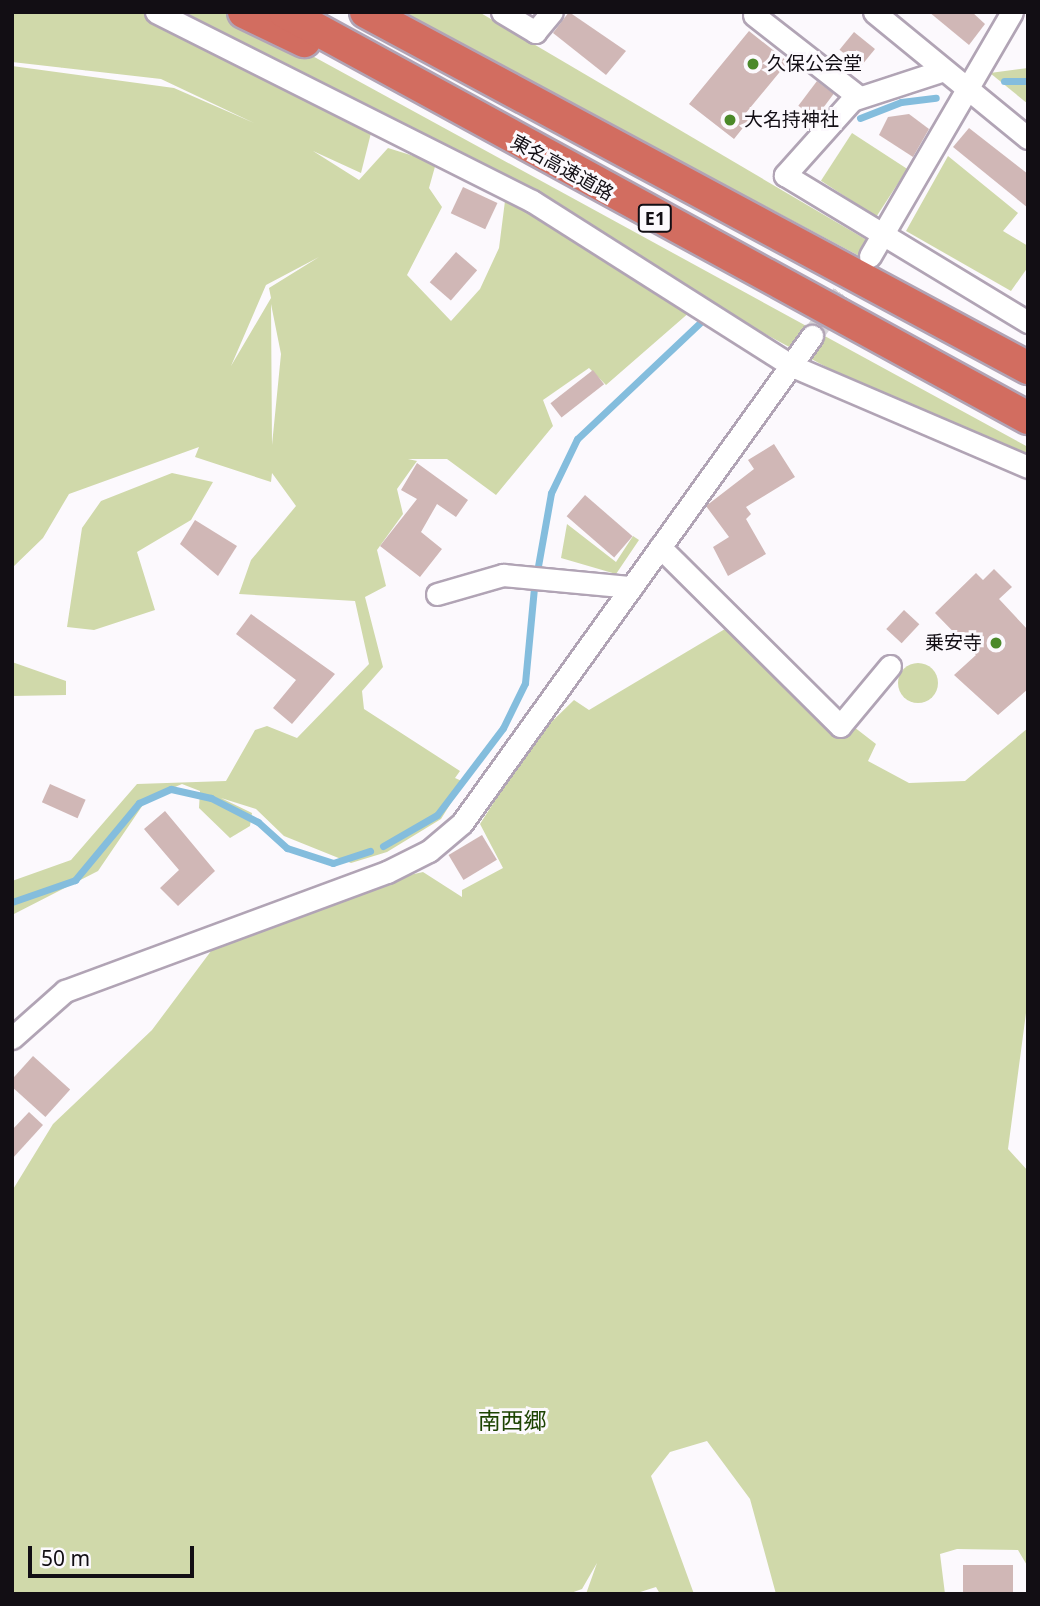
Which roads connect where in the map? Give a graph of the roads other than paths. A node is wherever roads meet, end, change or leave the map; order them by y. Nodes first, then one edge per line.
1 (156, 12) edge
2 (244, 12) edge
3 (285, 12) edge
4 (366, 12) edge
5 (502, 12) edge
6 (552, 12) edge
7 (874, 12) edge
8 (1012, 12) edge
9 (754, 15) dead end
10 (944, 70) junction
11 (969, 91) junction
12 (859, 97) junction
13 (1028, 138) edge
14 (538, 155) junction
15 (884, 236) junction
16 (870, 256) tunnel mouth
17 (1028, 322) edge
18 (812, 336) tunnel mouth
19 (790, 365) junction
20 (1028, 368) edge
21 (1028, 418) edge
22 (1028, 467) edge
23 (660, 547) junction
24 (631, 587) junction
25 (437, 594) dead end
26 (890, 666) dead end
27 (12, 1038) edge

1 - 19 street
2 - 14 highway
3 - 14 highway, 東名高速道路 / E1
4 - 20 highway, 東名高速道路 / E1
5 - 6 street
7 - 10 street
8 - 11 street
9 - 12 street
10 - 11 street
10 - 12 street
11 - 13 street
11 - 15 street
12 - 15 street
14 - 21 highway, 東名高速道路 / E1
15 - 16 street
15 - 17 street
18 - 19 street
19 - 22 street
19 - 23 street
23 - 24 street
23 - 26 street
24 - 25 street
24 - 27 street

